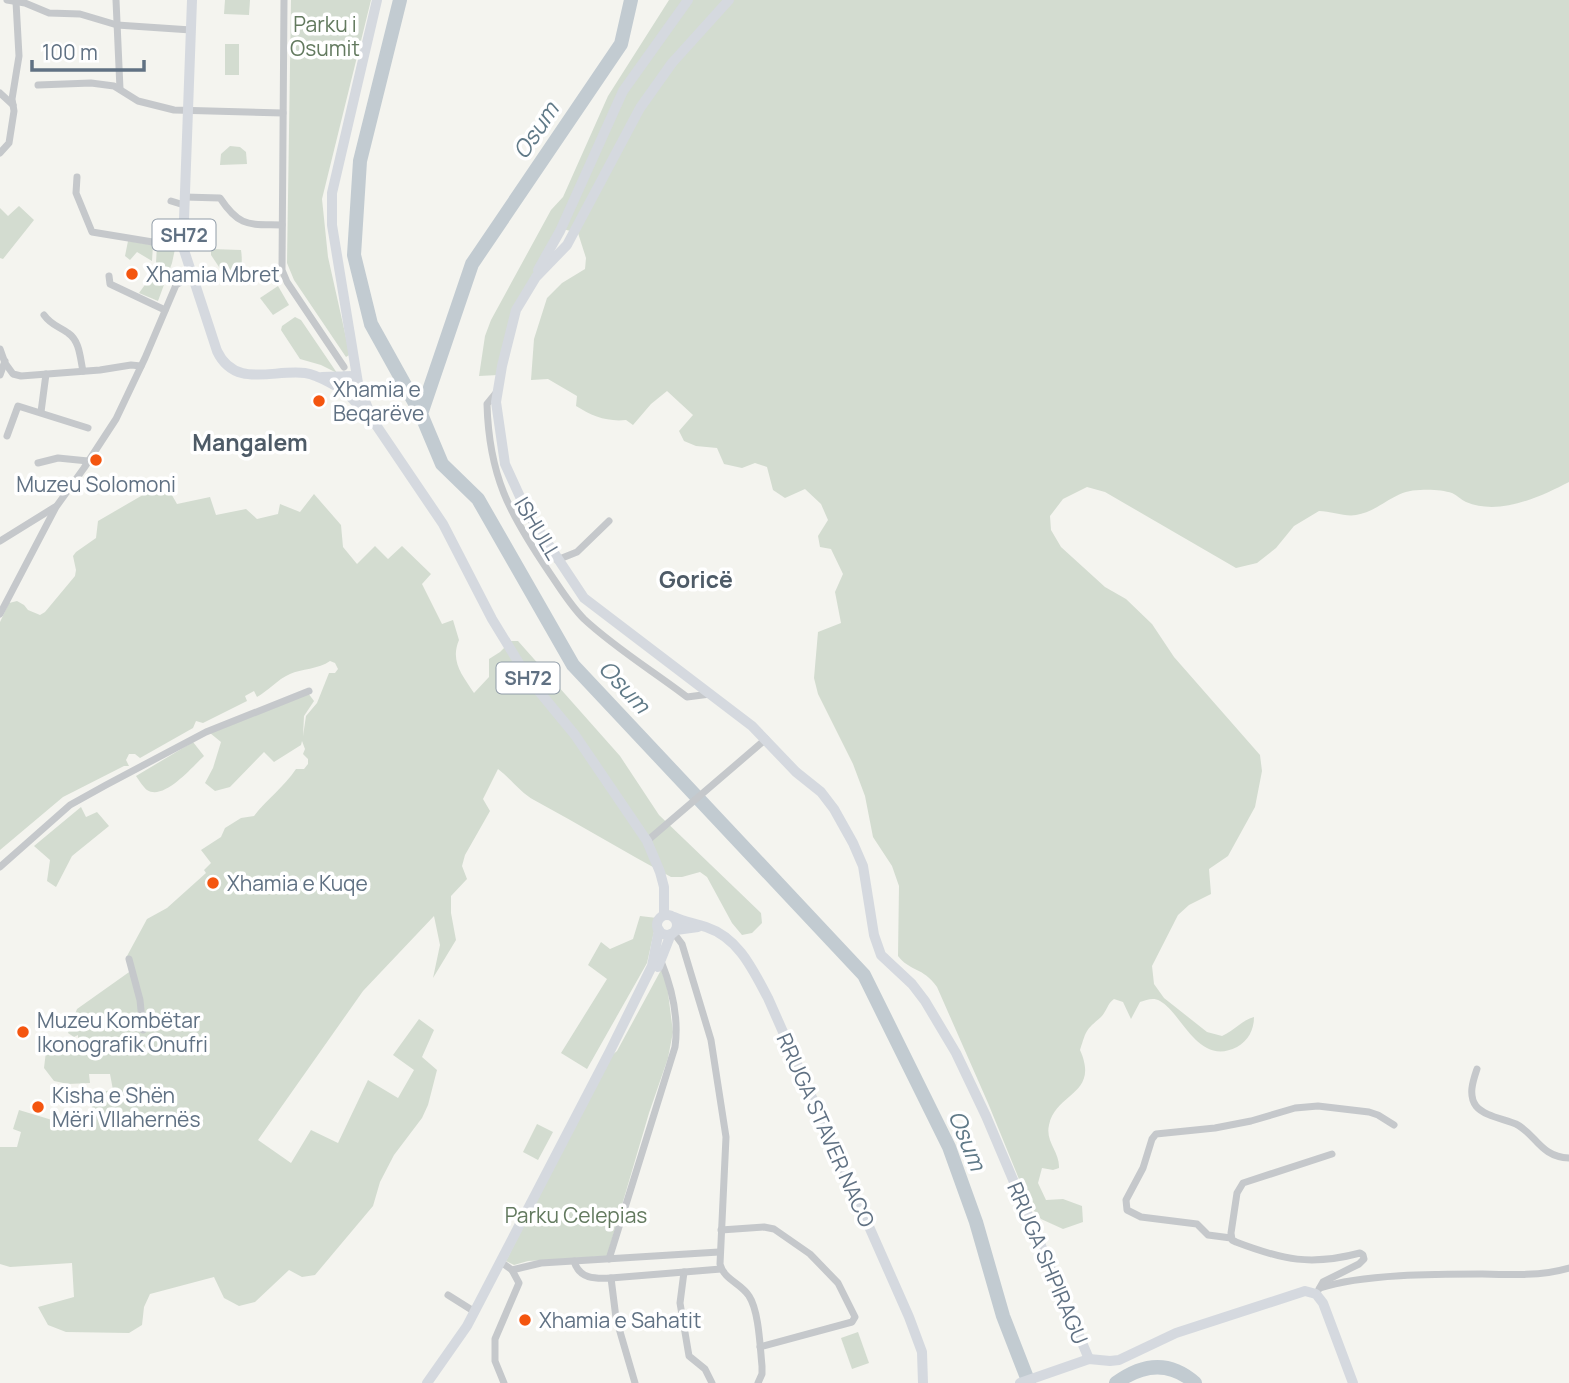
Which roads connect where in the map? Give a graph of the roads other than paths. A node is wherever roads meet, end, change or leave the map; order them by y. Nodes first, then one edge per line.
1 (7, 0) edge
2 (116, 0) edge
3 (192, 0) edge
4 (284, 0) edge
5 (377, 0) edge
6 (688, 0) edge
7 (729, 0) edge
8 (19, 2) edge
9 (117, 25) junction
10 (191, 30) junction
11 (38, 85) dead end
12 (120, 89) junction
13 (0, 93) edge
14 (13, 105) junction
15 (188, 110) junction
16 (283, 113) junction
17 (0, 153) edge
18 (77, 177) dead end
19 (171, 201) dead end
20 (184, 201) junction
21 (282, 225) junction
22 (183, 247) junction
23 (192, 275) junction
24 (109, 276) dead end
25 (536, 277) junction
26 (165, 310) junction
27 (44, 316) dead end
28 (0, 348) edge
29 (5, 361) junction
30 (141, 366) junction
31 (345, 370) junction
32 (83, 371) junction
33 (46, 374) junction
34 (0, 375) edge
35 (320, 377) junction
36 (358, 383) junction
37 (343, 391) junction
38 (499, 391) junction
39 (41, 412) junction
40 (374, 422) junction
41 (88, 428) dead end
42 (0, 429) edge
43 (88, 461) junction
44 (38, 463) dead end
45 (56, 507) junction
46 (609, 521) dead end
47 (0, 541) edge
48 (557, 560) junction
49 (0, 614) edge
50 (309, 691) dead end
51 (710, 694) junction
52 (765, 738) junction
53 (647, 841) junction
54 (0, 867) edge
55 (669, 916) junction
56 (706, 926) junction
57 (659, 930) junction
58 (673, 932) junction
59 (129, 959) dead end
60 (661, 961) junction
61 (143, 1030) dead end
62 (610, 1051) junction
63 (1477, 1069) dead end
64 (1394, 1125) dead end
65 (1332, 1154) dead end
66 (1569, 1158) edge
67 (722, 1230) junction
68 (1231, 1238) junction
69 (719, 1252) junction
70 (610, 1259) junction
71 (574, 1261) junction
72 (501, 1262) junction
73 (1569, 1268) edge
74 (721, 1269) junction
75 (512, 1270) junction
76 (684, 1272) junction
77 (611, 1278) junction
78 (1316, 1291) junction
79 (448, 1295) dead end
80 (475, 1312) junction
81 (760, 1346) junction
82 (1089, 1359) junction
83 (427, 1383) edge
84 (504, 1383) edge
85 (635, 1383) edge
86 (712, 1383) edge
87 (758, 1383) edge
88 (923, 1383) edge
89 (1020, 1383) edge
90 (1353, 1383) edge

1 - 8 street
2 - 9 street
3 - 10 main road, SH72
4 - 16 street
5 - 31 street
6 - 25 street
7 - 25 street, ISHULL
8 - 9 street
8 - 14 street
9 - 10 street
9 - 12 street
10 - 15 main road, SH72
11 - 12 street
12 - 15 street
13 - 14 street
14 - 17 street
15 - 16 street
15 - 20 main road, SH72
16 - 21 street
18 - 22 street
19 - 20 street
20 - 21 street
20 - 22 main road, SH72
21 - 31 street
22 - 23 main road, SH72
23 - 26 street
23 - 35 main road, SH72
24 - 26 street
25 - 38 street, ISHULL
26 - 30 street
27 - 32 street
28 - 29 street
29 - 33 street
29 - 34 street
30 - 32 street
30 - 43 street
31 - 35 main road, SH72
31 - 36 main road
31 - 37 main road
32 - 33 street
33 - 39 street
35 - 37 main road, SH72
36 - 37 main road
36 - 40 main road, SH72
37 - 40 main road, SH72
38 - 48 street, ISHULL
38 - 51 street
39 - 41 street
39 - 42 street
40 - 53 main road, SH72
43 - 44 street
43 - 45 street
45 - 47 street
45 - 49 street
46 - 48 street
48 - 51 street, ISHULL
50 - 54 street
51 - 52 street, ISHULL
52 - 53 street
52 - 82 street, RRUGA SHPIRAGU
53 - 55 main road, SH72
55 - 56 street, RRUGA STAVER NACO
55 - 57 main road, SH72
55 - 58 main road, SH72
56 - 58 street
56 - 88 street, RRUGA STAVER NACO
57 - 58 main road
57 - 62 main road, SH72
58 - 60 main road, SH72
58 - 67 street
59 - 61 street
60 - 62 main road, SH72
60 - 70 street
62 - 72 main road, SH72
63 - 66 street
64 - 68 street
65 - 68 street
67 - 69 street
67 - 81 street
68 - 78 street
69 - 70 street
69 - 74 street
70 - 71 street
71 - 75 street
71 - 77 street
72 - 75 street
72 - 80 main road, SH72
73 - 78 street, RRUGA SHPIRAGU
74 - 76 street
74 - 81 street
75 - 84 street
76 - 77 street
76 - 86 street
77 - 85 street
78 - 82 street, RRUGA SHPIRAGU
78 - 90 street
79 - 80 street
80 - 83 main road, SH72
81 - 87 street
82 - 89 street, RRUGA SHPIRAGU

